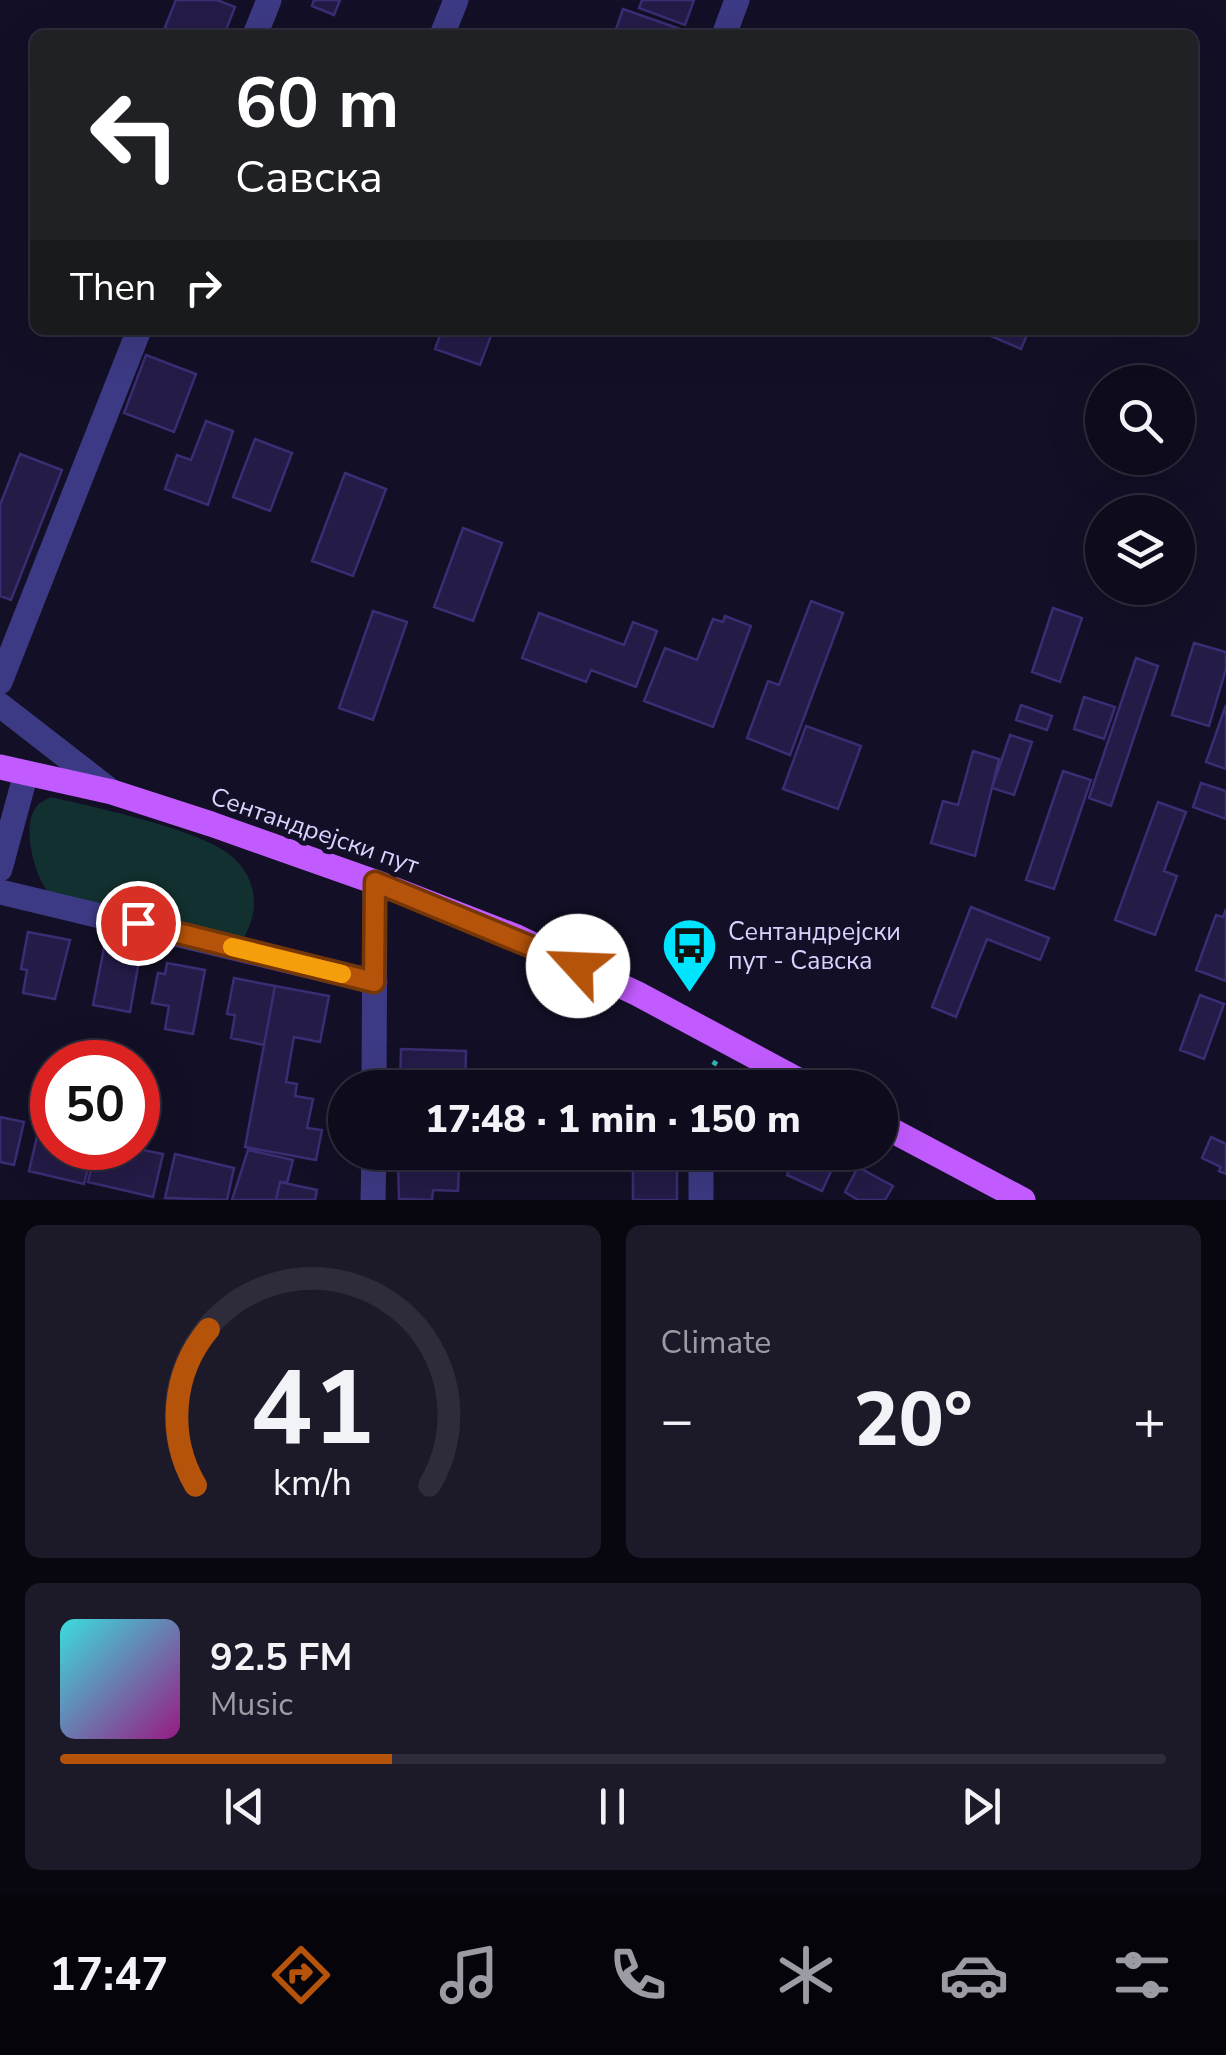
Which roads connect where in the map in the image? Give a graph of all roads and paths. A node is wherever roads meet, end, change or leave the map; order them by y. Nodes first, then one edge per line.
1 (268, 0) edge
2 (456, 0) edge
3 (737, 0) edge
4 (257, 30) edge
5 (444, 30) edge
6 (726, 30) edge
7 (137, 335) edge
8 (0, 682) edge
9 (0, 705) edge
10 (0, 767) edge
11 (26, 773) junction
12 (112, 792) junction
13 (0, 868) edge
14 (375, 882) junction
15 (0, 892) edge
16 (374, 982) junction
17 (374, 1070) edge
18 (779, 1070) edge
19 (898, 1134) edge
20 (374, 1170) edge
21 (701, 1170) edge
22 (373, 1200) edge
23 (701, 1200) edge
24 (1023, 1200) edge

1 - 4 street
2 - 5 street
3 - 6 street
7 - 8 street
9 - 12 street
10 - 11 main road, Сентандрејски пут
11 - 12 main road, Сентандрејски пут
11 - 13 street
12 - 14 main road, Сентандрејски пут
14 - 16 street
14 - 18 main road, Сентандрејски пут
15 - 16 street
16 - 17 street
19 - 24 main road
20 - 22 street
21 - 23 street

